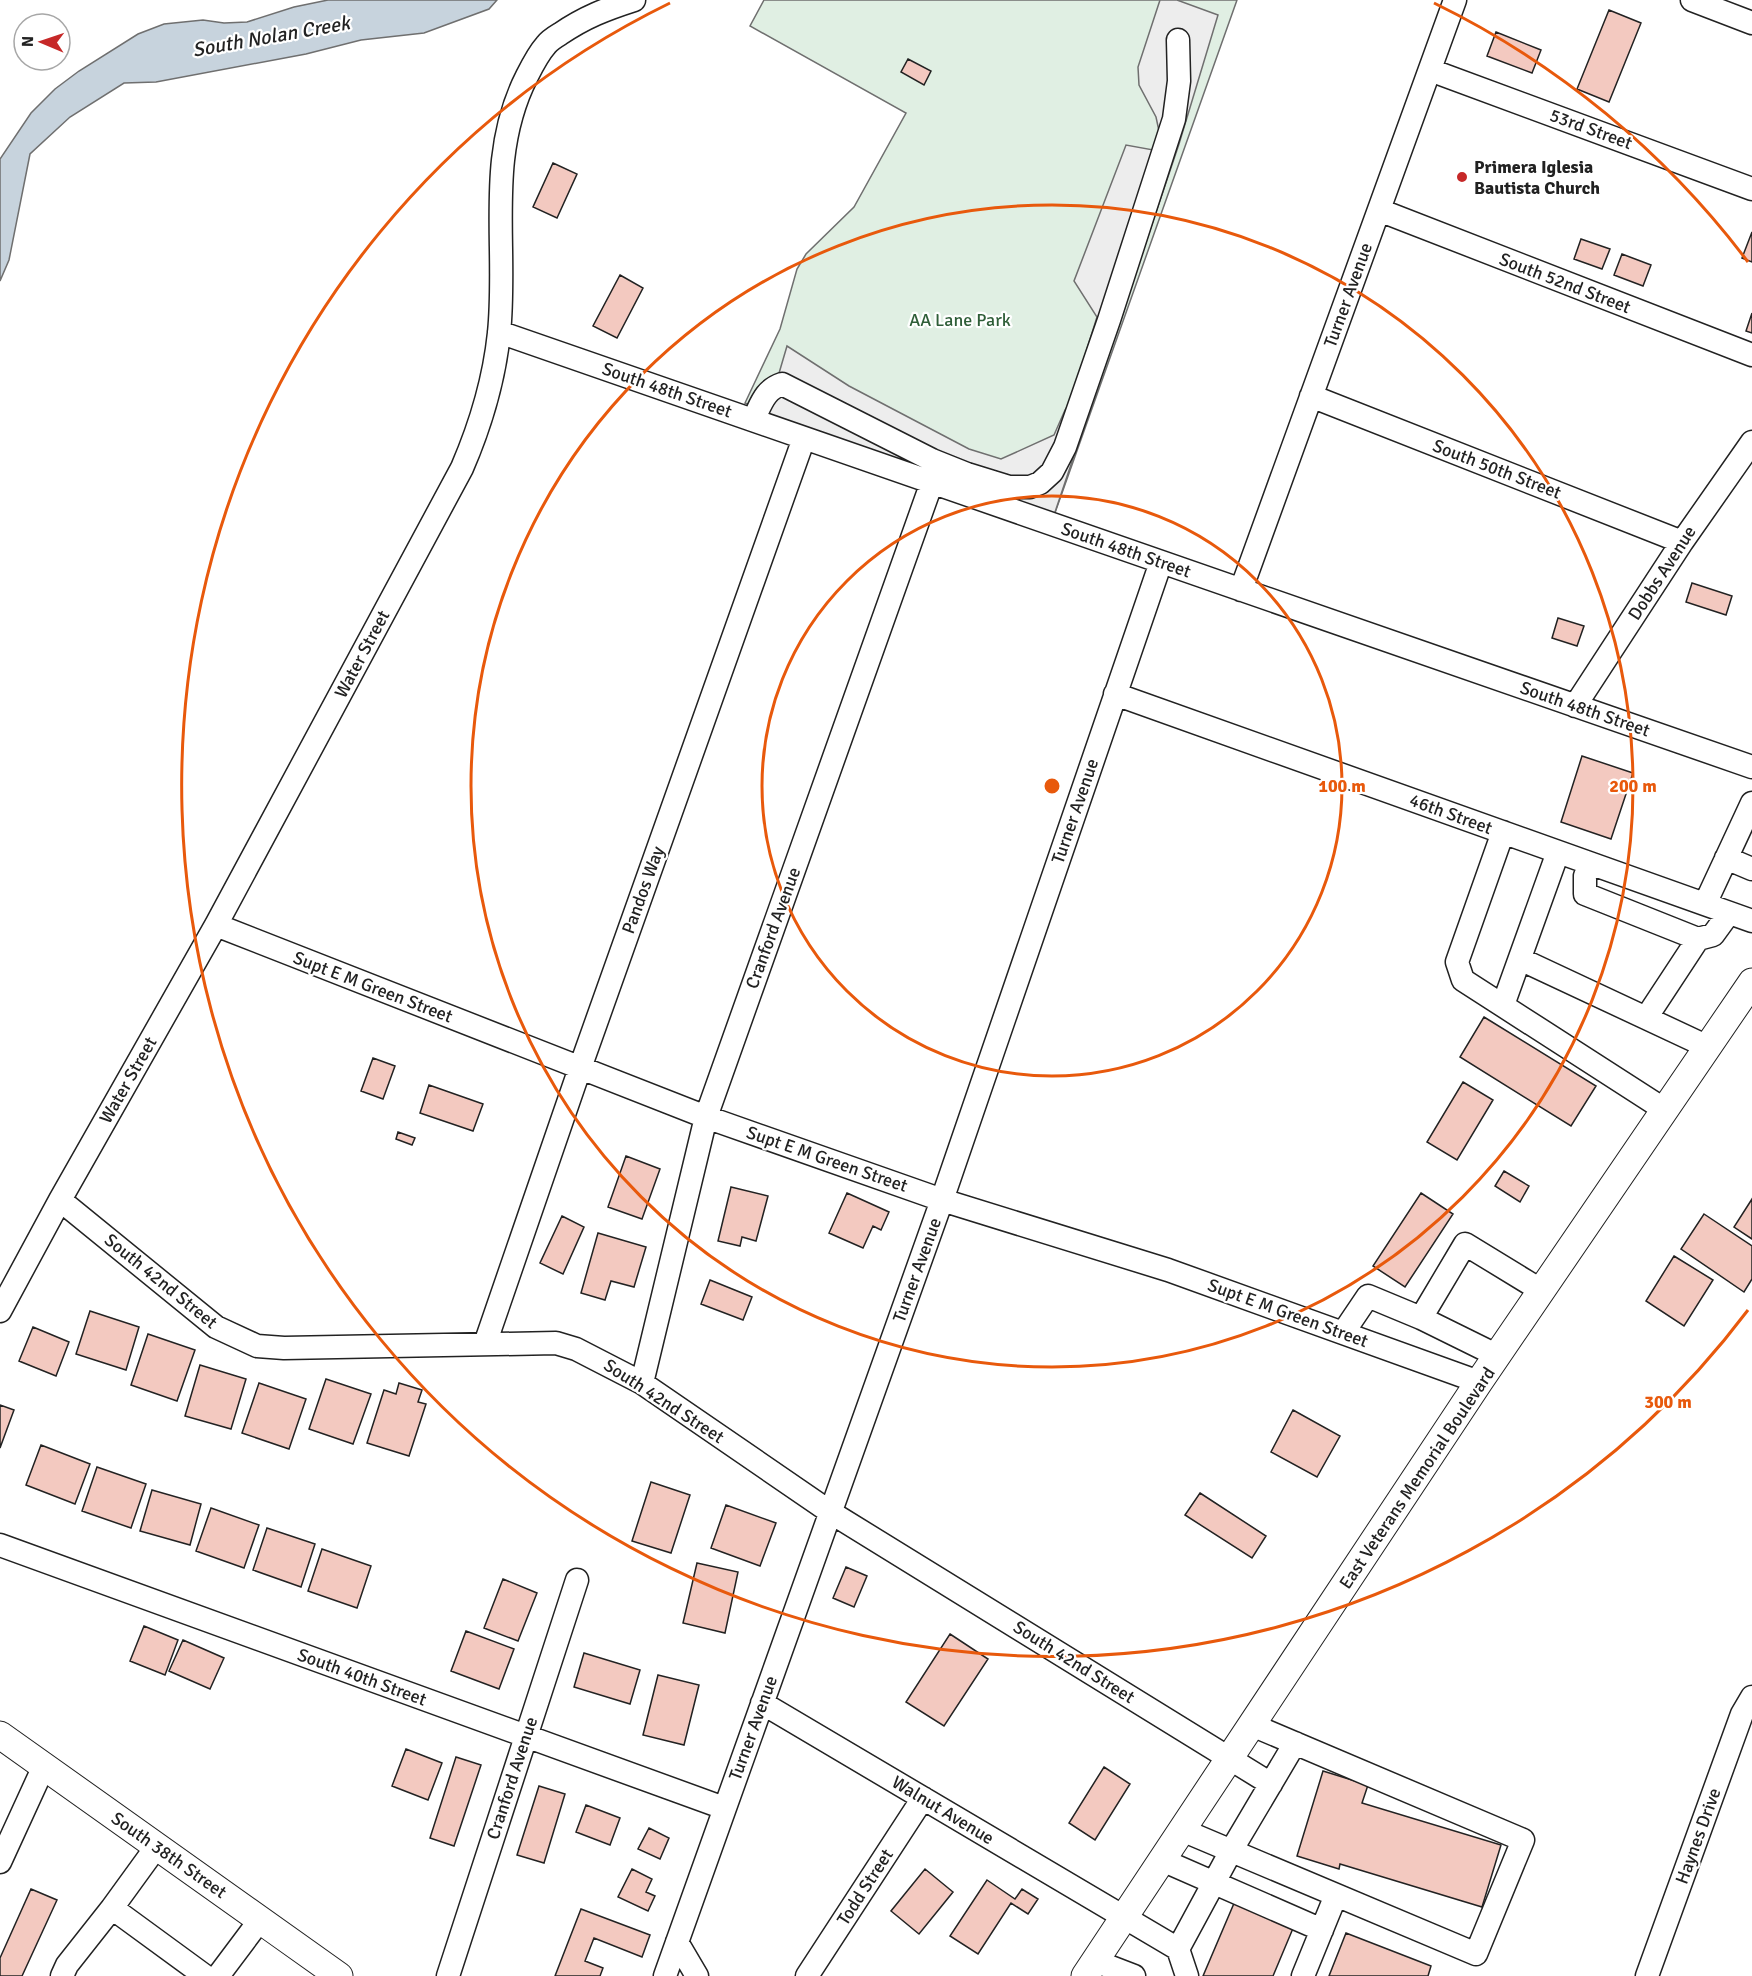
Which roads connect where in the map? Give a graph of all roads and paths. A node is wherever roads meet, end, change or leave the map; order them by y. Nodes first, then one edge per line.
1 (634, 0) edge
2 (1455, 0) edge
3 (1692, 0) edge
4 (1752, 23) edge
5 (1178, 40) dead end
6 (1430, 70) junction
7 (1752, 189) edge
8 (1379, 210) junction
9 (500, 332) junction
10 (1752, 355) edge
11 (1311, 396) junction
12 (753, 420) junction
13 (804, 438) junction
14 (1752, 442) edge
15 (1043, 480) junction
16 (932, 482) junction
17 (1035, 518) junction
18 (1682, 542) junction
19 (1161, 562) junction
20 (1241, 590) junction
21 (1115, 694) junction
22 (1575, 706) junction
23 (1752, 767) edge
24 (1752, 803) edge
25 (1503, 832) junction
26 (1558, 852) junction
27 (1726, 858) junction
28 (1590, 864) junction
29 (1752, 868) edge
30 (1705, 904) junction
31 (1729, 913) junction
32 (1752, 921) edge
33 (216, 925) junction
34 (1698, 939) junction
35 (1520, 959) junction
36 (1752, 982) edge
37 (1503, 1005) junction
38 (1646, 1018) junction
39 (1708, 1047) junction
40 (580, 1068) junction
41 (1665, 1110) junction
42 (706, 1117) junction
43 (60, 1200) junction
44 (942, 1200) junction
45 (1542, 1291) junction
46 (0, 1311) edge
47 (1422, 1318) junction
48 (1343, 1333) junction
49 (485, 1344) junction
50 (1498, 1356) junction
51 (1479, 1382) junction
52 (642, 1383) junction
53 (830, 1512) junction
54 (0, 1545) edge
55 (577, 1580) dead end
56 (1752, 1697) edge
57 (762, 1703) junction
58 (1252, 1725) junction
59 (0, 1735) edge
60 (525, 1737) junction
61 (1295, 1743) junction
62 (1229, 1759) junction
63 (44, 1766) junction
64 (1271, 1784) junction
65 (923, 1798) junction
66 (724, 1808) junction
67 (1182, 1830) junction
68 (157, 1846) junction
69 (1231, 1851) junction
70 (1162, 1860) junction
71 (0, 1862) edge
72 (1214, 1883) junction
73 (1336, 1895) junction
74 (112, 1908) junction
75 (1124, 1917) junction
76 (260, 1920) junction
77 (1322, 1930) junction
78 (677, 1942) junction
79 (1178, 1949) junction
80 (1090, 1968) edge
81 (62, 1976) edge
82 (205, 1976) edge
83 (218, 1976) edge
84 (339, 1976) edge
85 (448, 1976) edge
86 (665, 1976) edge
87 (697, 1976) edge
88 (807, 1976) edge
89 (1134, 1976) edge
90 (1187, 1976) edge
91 (1303, 1976) edge
92 (1647, 1976) edge

1 - 9 street, Water Street
2 - 6 street, Turner Avenue
3 - 4 street
5 - 15 street
6 - 7 street, 53rd Street
6 - 8 street, Turner Avenue
8 - 10 street, South 52nd Street
8 - 11 street, Turner Avenue
9 - 12 street, South 48th Street
9 - 33 street, Water Street
11 - 18 street, South 50th Street
11 - 20 street, Turner Avenue
12 - 13 street, South 48th Street
12 - 15 street
13 - 16 street, South 48th Street
13 - 40 street, Pandos Way
14 - 18 street, Dobbs Avenue
15 - 17 street
16 - 17 street, South 48th Street
16 - 42 street, Cranford Avenue
17 - 19 street, South 48th Street
18 - 22 street, Dobbs Avenue
19 - 20 street, South 48th Street
19 - 21 street, Turner Avenue
20 - 22 street, South 48th Street
21 - 25 street, 46th Street
21 - 44 street, Turner Avenue
22 - 23 street, South 48th Street
24 - 27 street
25 - 26 street, 46th Street
25 - 37 street
26 - 28 street, 46th Street
26 - 35 street
27 - 29 street
27 - 30 street
28 - 30 street, 46th Street
28 - 34 street
30 - 31 street, 46th Street
31 - 32 street, 46th Street
31 - 34 street
33 - 40 street, Supt E M Green Street
33 - 43 street, Water Street
34 - 38 street
35 - 37 street
35 - 38 street
36 - 39 main road, East Veterans Memorial Boulevard
37 - 41 street
38 - 39 street
39 - 41 main road, East Veterans Memorial Boulevard
40 - 42 street, Supt E M Green Street
40 - 49 street, Pandos Way
41 - 45 main road, East Veterans Memorial Boulevard
42 - 44 street, Supt E M Green Street
42 - 52 street, Cranford Avenue
43 - 46 street, Water Street
43 - 49 street, South 42nd Street
44 - 48 street, Supt E M Green Street
44 - 53 street, Turner Avenue
45 - 47 street
45 - 50 main road, East Veterans Memorial Boulevard
47 - 48 street
47 - 50 street
48 - 51 street, Supt E M Green Street
49 - 52 street, South 42nd Street
50 - 51 main road, East Veterans Memorial Boulevard
51 - 58 main road, East Veterans Memorial Boulevard
52 - 53 street, South 42nd Street
53 - 57 street, Turner Avenue
53 - 62 street, South 42nd Street
54 - 60 street, South 40th Street
55 - 60 street, Cranford Avenue
56 - 92 street, Haynes Drive
57 - 65 street, Walnut Avenue
57 - 66 street, Turner Avenue
58 - 61 street
58 - 62 main road, East Veterans Memorial Boulevard
59 - 63 main road, South 38th Street
60 - 66 street, South 40th Street
60 - 85 street, Cranford Avenue
61 - 64 street
61 - 73 street
62 - 64 street, South 42nd Street
62 - 67 main road, East Veterans Memorial Boulevard
63 - 68 main road, South 38th Street
63 - 71 street
64 - 69 street
65 - 75 street, Walnut Avenue
65 - 88 street, Todd Street
66 - 78 street, Turner Avenue
67 - 69 street
67 - 70 main road, East Veterans Memorial Boulevard
68 - 74 street
68 - 76 main road, South 38th Street
69 - 72 street
69 - 73 street
70 - 72 street
70 - 75 main road, East Veterans Memorial Boulevard
72 - 77 street
72 - 79 street
73 - 77 street
74 - 81 street
74 - 82 street
75 - 79 street, Walnut Avenue
75 - 80 main road, East Veterans Memorial Boulevard
76 - 83 street
76 - 84 main road, South 38th Street
77 - 91 street
78 - 86 street, Turner Avenue
78 - 87 street
79 - 90 street
80 - 89 street

